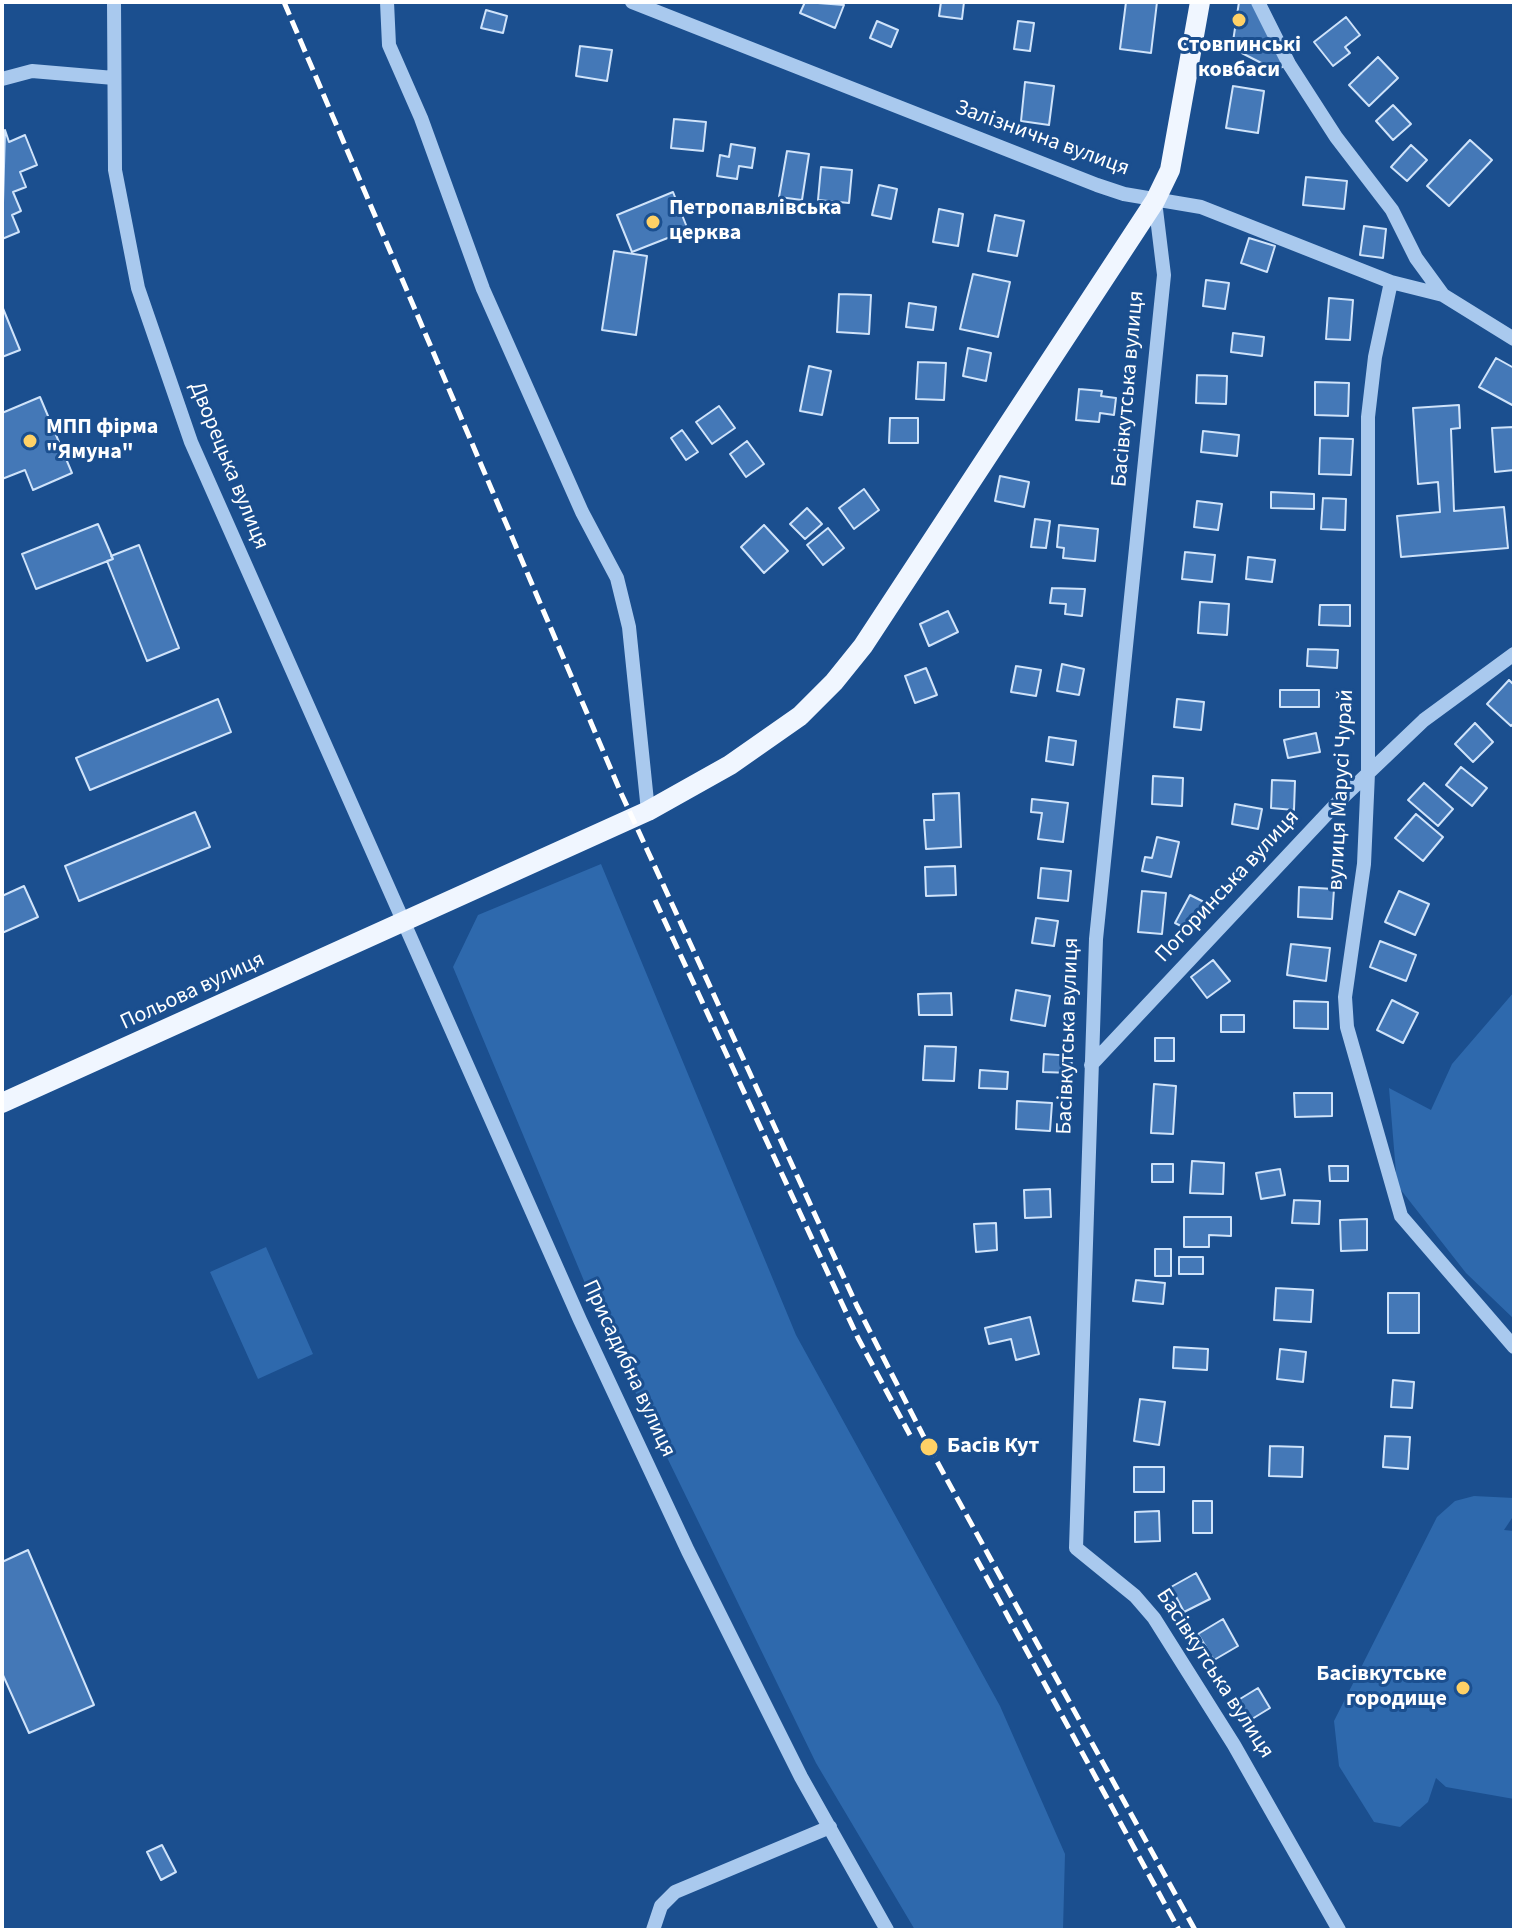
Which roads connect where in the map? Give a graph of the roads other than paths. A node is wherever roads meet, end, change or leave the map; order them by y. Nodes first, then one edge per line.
1 (114, 2) edge
2 (387, 2) edge
3 (632, 2) edge
4 (1200, 2) edge
5 (1258, 2) edge
6 (114, 78) junction
7 (2, 79) edge
8 (1155, 201) junction
9 (1391, 282) junction
10 (1443, 295) junction
11 (1514, 339) edge
12 (1514, 654) edge
13 (1368, 773) junction
14 (648, 811) junction
15 (402, 921) junction
16 (1091, 1065) junction
17 (2, 1103) edge
18 (1514, 1347) edge
19 (830, 1827) junction
20 (653, 1930) edge
21 (887, 1930) edge
22 (1339, 1930) edge

1 - 6 street, Дворецька вулиця
2 - 14 street
3 - 8 street, Залізнична вулиця
4 - 8 main road, Басівкутська вулиця
5 - 10 street, Залізнична вулиця
6 - 7 street
6 - 15 street, Дворецька вулиця
8 - 9 street, Залізнична вулиця
8 - 14 main road, Басівкутська вулиця
8 - 16 street, Басівкутська вулиця
9 - 10 street, Залізнична вулиця
9 - 13 street, вулиця Марусі Чурай
10 - 11 street, Залізнична вулиця
12 - 13 street, Погоринська вулиця
13 - 16 street, Погоринська вулиця
13 - 18 street, вулиця Марусі Чурай
14 - 15 main road, Басівкутська вулиця
15 - 17 main road, Польова вулиця
15 - 19 street, Присадибна вулиця
16 - 22 street, Басівкутська вулиця
19 - 20 street
19 - 21 street, Присадибна вулиця

